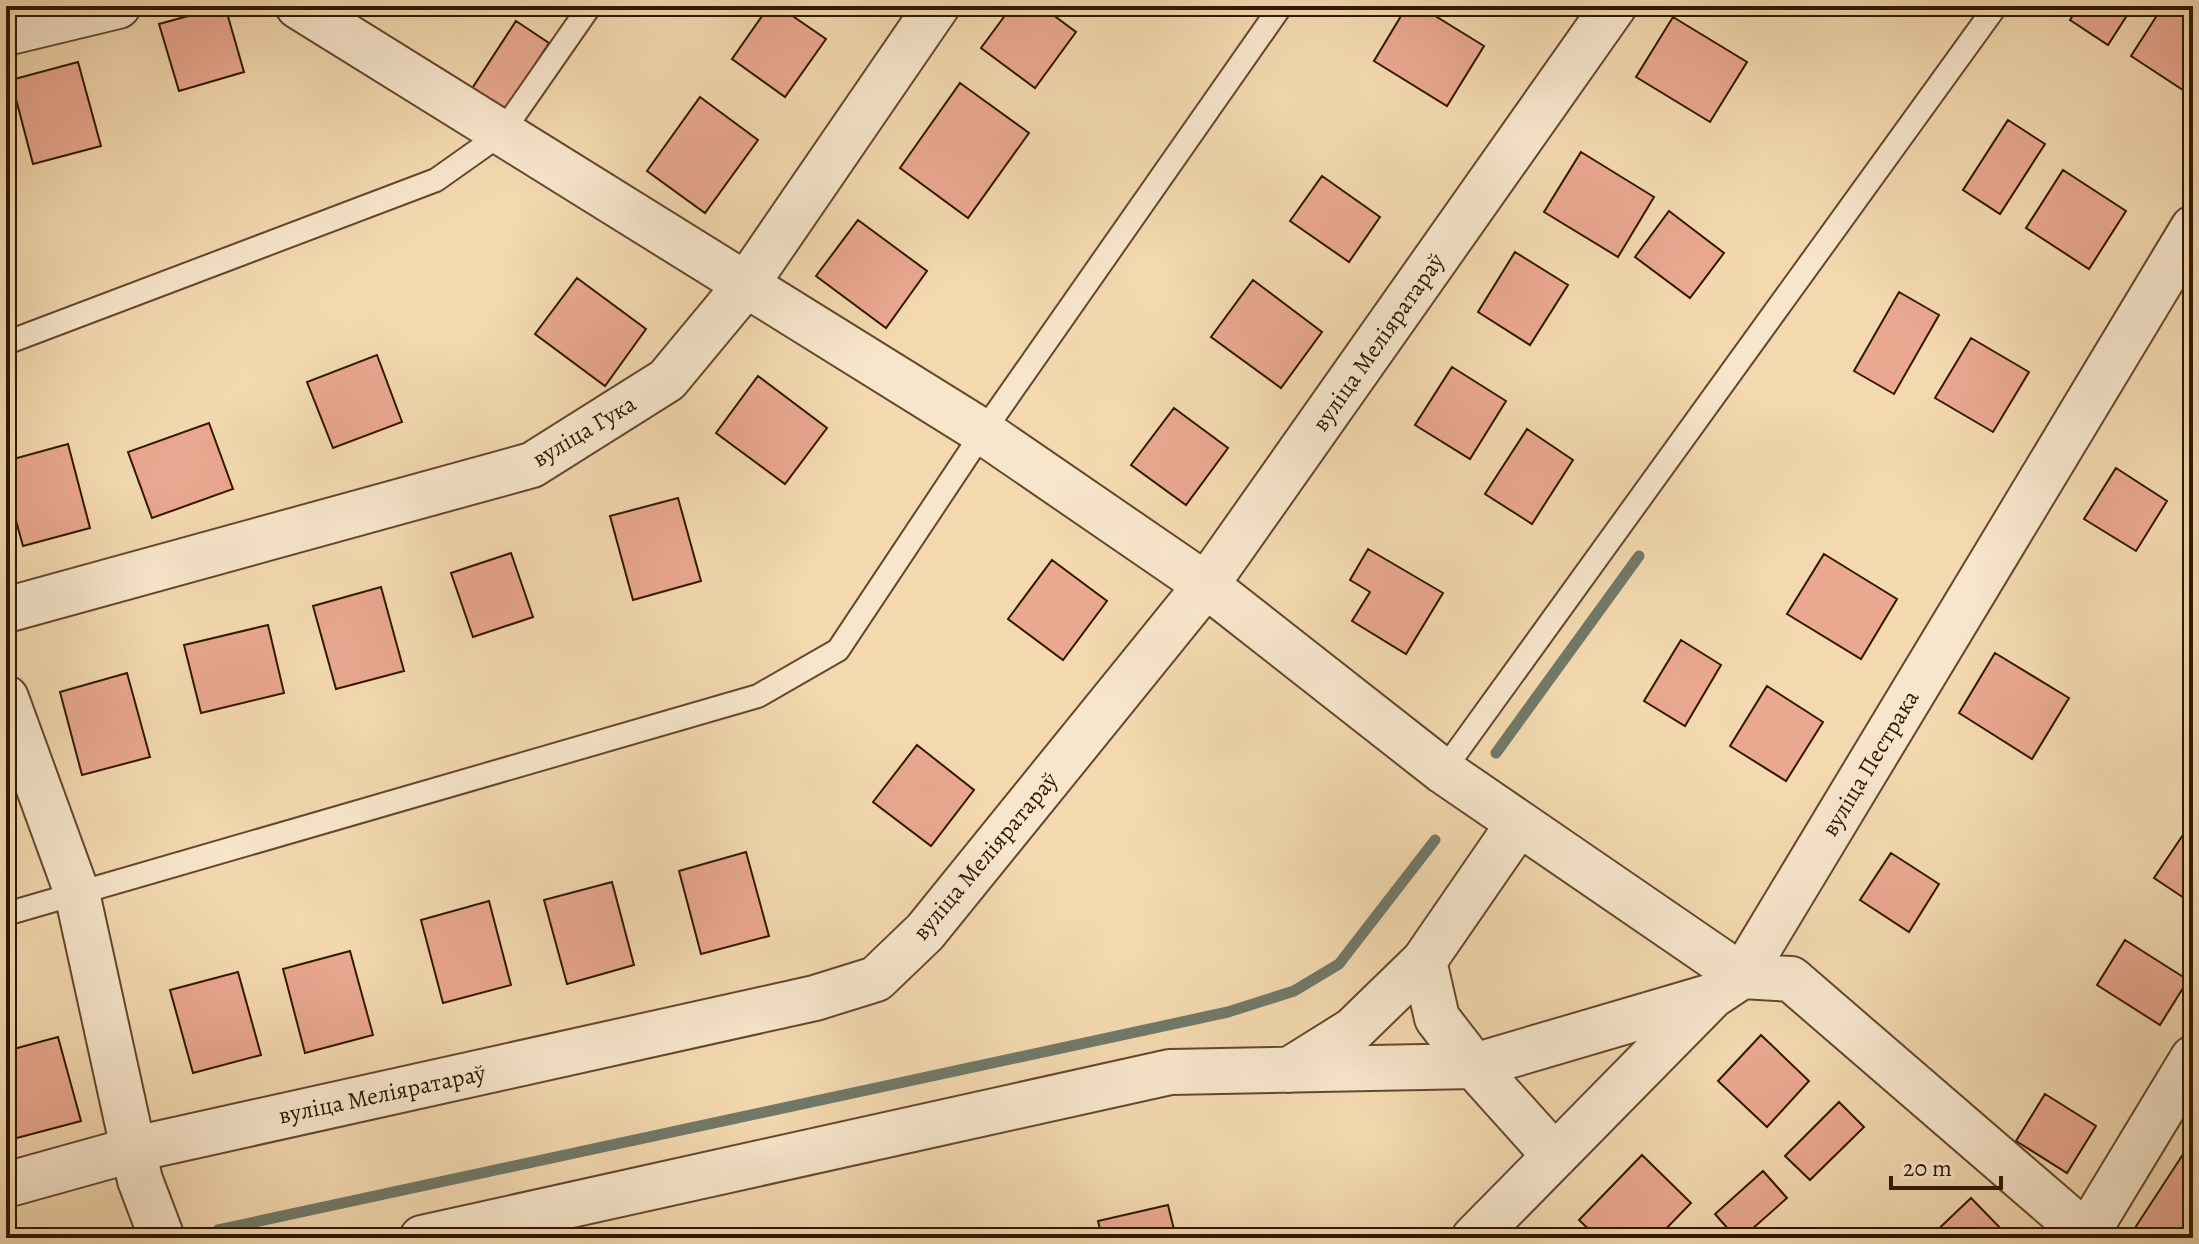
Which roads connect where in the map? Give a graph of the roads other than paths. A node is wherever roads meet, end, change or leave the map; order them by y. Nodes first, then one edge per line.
1 (118, 6) edge
2 (298, 6) edge
3 (590, 6) edge
4 (937, 6) edge
5 (1281, 6) edge
6 (1614, 6) edge
7 (1996, 6) edge
8 (6, 33) edge
9 (501, 134) junction
10 (2193, 228) edge
11 (745, 286) junction
12 (6, 343) edge
13 (983, 432) junction
14 (1206, 585) junction
15 (6, 610) edge
16 (6, 698) edge
17 (1443, 771) junction
18 (1519, 823) junction
19 (77, 893) junction
20 (6, 914) edge
21 (1424, 961) junction
22 (1727, 986) junction
23 (2193, 1058) edge
24 (1474, 1066) junction
25 (1287, 1071) junction
26 (135, 1149) junction
27 (1555, 1156) junction
28 (6, 1185) edge
29 (2087, 1237) edge
30 (162, 1238) edge
31 (422, 1238) edge
32 (1474, 1238) edge

1 - 8 street
2 - 9 street
3 - 9 lane
4 - 11 street, вуліца Гука
5 - 13 lane
6 - 14 street, вуліца Меліяратараў
7 - 17 lane
9 - 11 street
9 - 12 lane
10 - 22 street, вуліца Пестрака
11 - 13 street
11 - 15 street, вуліца Гука
13 - 14 street
13 - 19 lane
14 - 17 street
14 - 26 street, вуліца Меліяратараў
16 - 19 street
17 - 18 street
18 - 21 street
18 - 22 street
19 - 20 lane
19 - 26 street
21 - 24 street
21 - 25 street
22 - 24 street
22 - 27 street, вуліца Пестрака
22 - 29 street
23 - 29 street
24 - 25 street
24 - 27 street
25 - 31 street
26 - 28 street, вуліца Меліяратараў
26 - 30 street
27 - 32 street, вуліца Пестрака

